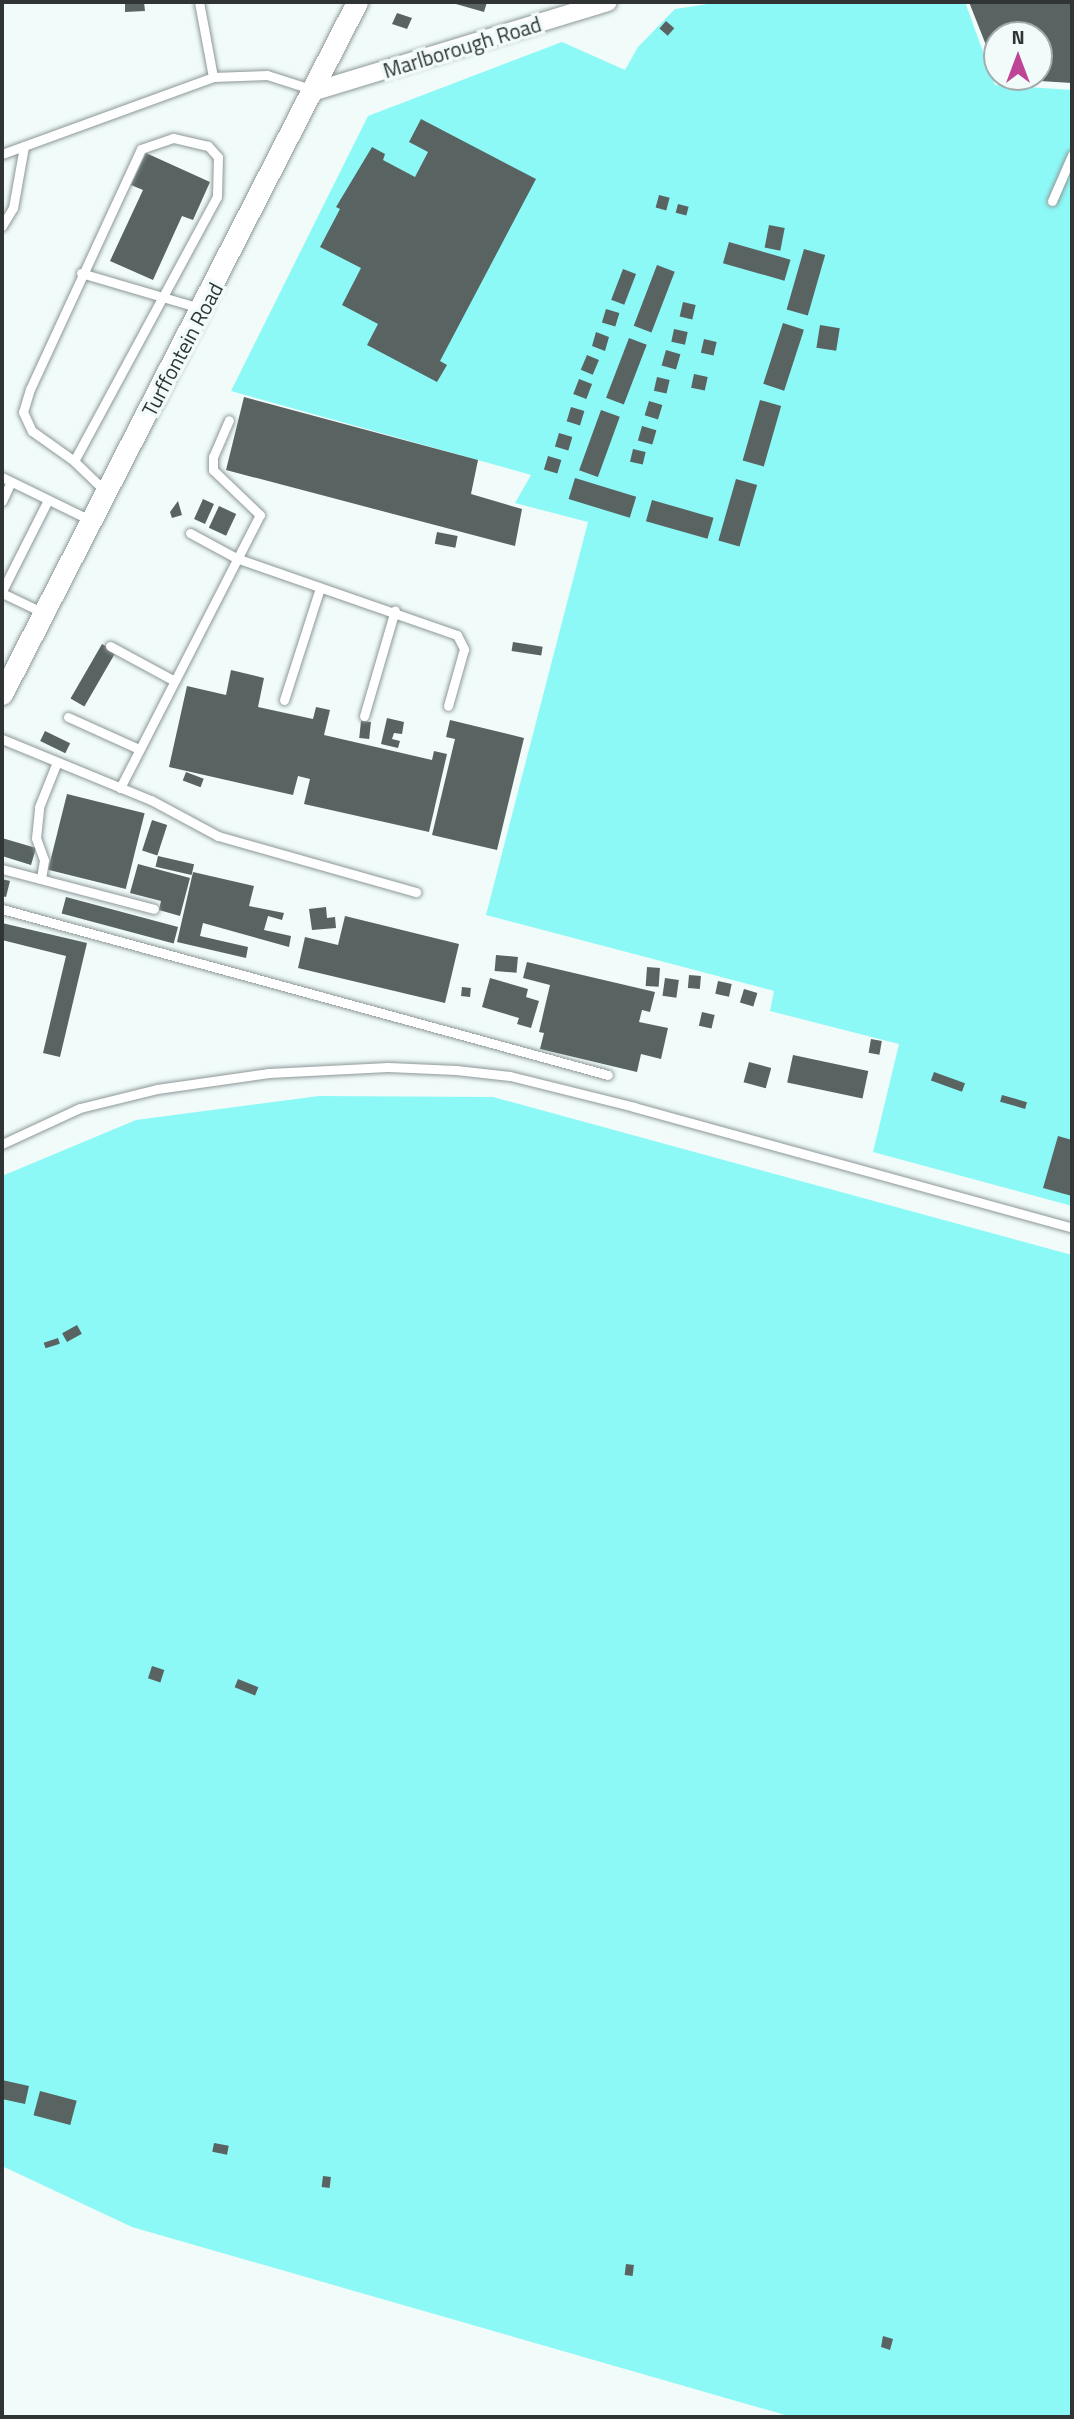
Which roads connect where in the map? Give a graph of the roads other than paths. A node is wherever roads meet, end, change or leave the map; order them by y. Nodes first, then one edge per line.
1 (199, 2) edge
2 (358, 2) edge
3 (608, 2) edge
4 (213, 78) junction
5 (316, 91) junction
6 (24, 146) junction
7 (2, 154) edge
8 (1072, 155) edge
9 (1052, 201) dead end
10 (2, 226) edge
11 (81, 273) junction
12 (163, 295) junction
13 (204, 309) junction
14 (229, 420) dead end
15 (74, 461) junction
16 (2, 477) edge
17 (11, 482) junction
18 (106, 492) junction
19 (48, 500) junction
20 (2, 501) edge
21 (90, 520) junction
22 (190, 533) dead end
23 (236, 558) junction
24 (320, 588) junction
25 (2, 592) edge
26 (395, 610) junction
27 (45, 614) junction
28 (110, 646) dead end
29 (173, 680) junction
30 (2, 694) edge
31 (284, 700) dead end
32 (448, 706) dead end
33 (364, 716) dead end
34 (68, 717) dead end
35 (2, 739) edge
36 (139, 750) junction
37 (57, 762) junction
38 (120, 788) junction
39 (2, 869) edge
40 (41, 879) junction
41 (416, 892) dead end
42 (2, 909) edge
43 (154, 909) dead end
44 (608, 1075) dead end
45 (2, 1144) edge
46 (1072, 1228) edge

1 - 4 lane
2 - 5 street, Turffontein Road
3 - 5 street, Marlborough Road
4 - 5 lane
4 - 6 lane
5 - 13 street, Turffontein Road
6 - 7 lane
6 - 10 lane
8 - 9 lane
11 - 12 lane
11 - 12 lane
11 - 15 lane
12 - 13 lane
12 - 15 lane
13 - 18 street, Turffontein Road
14 - 23 lane
15 - 18 lane
16 - 17 lane
17 - 19 lane
17 - 20 lane
18 - 21 street, Turffontein Road
19 - 21 lane
19 - 25 lane
21 - 27 street, Turffontein Road
22 - 23 lane
23 - 24 lane
23 - 29 lane
24 - 26 lane
24 - 31 lane
25 - 27 lane
26 - 32 lane
26 - 33 lane
27 - 30 street, Turffontein Road
28 - 29 lane
29 - 36 lane
34 - 36 lane
35 - 37 lane
36 - 38 lane
37 - 38 lane
37 - 40 lane
38 - 41 lane
39 - 40 lane
40 - 43 lane
42 - 44 lane
45 - 46 lane

